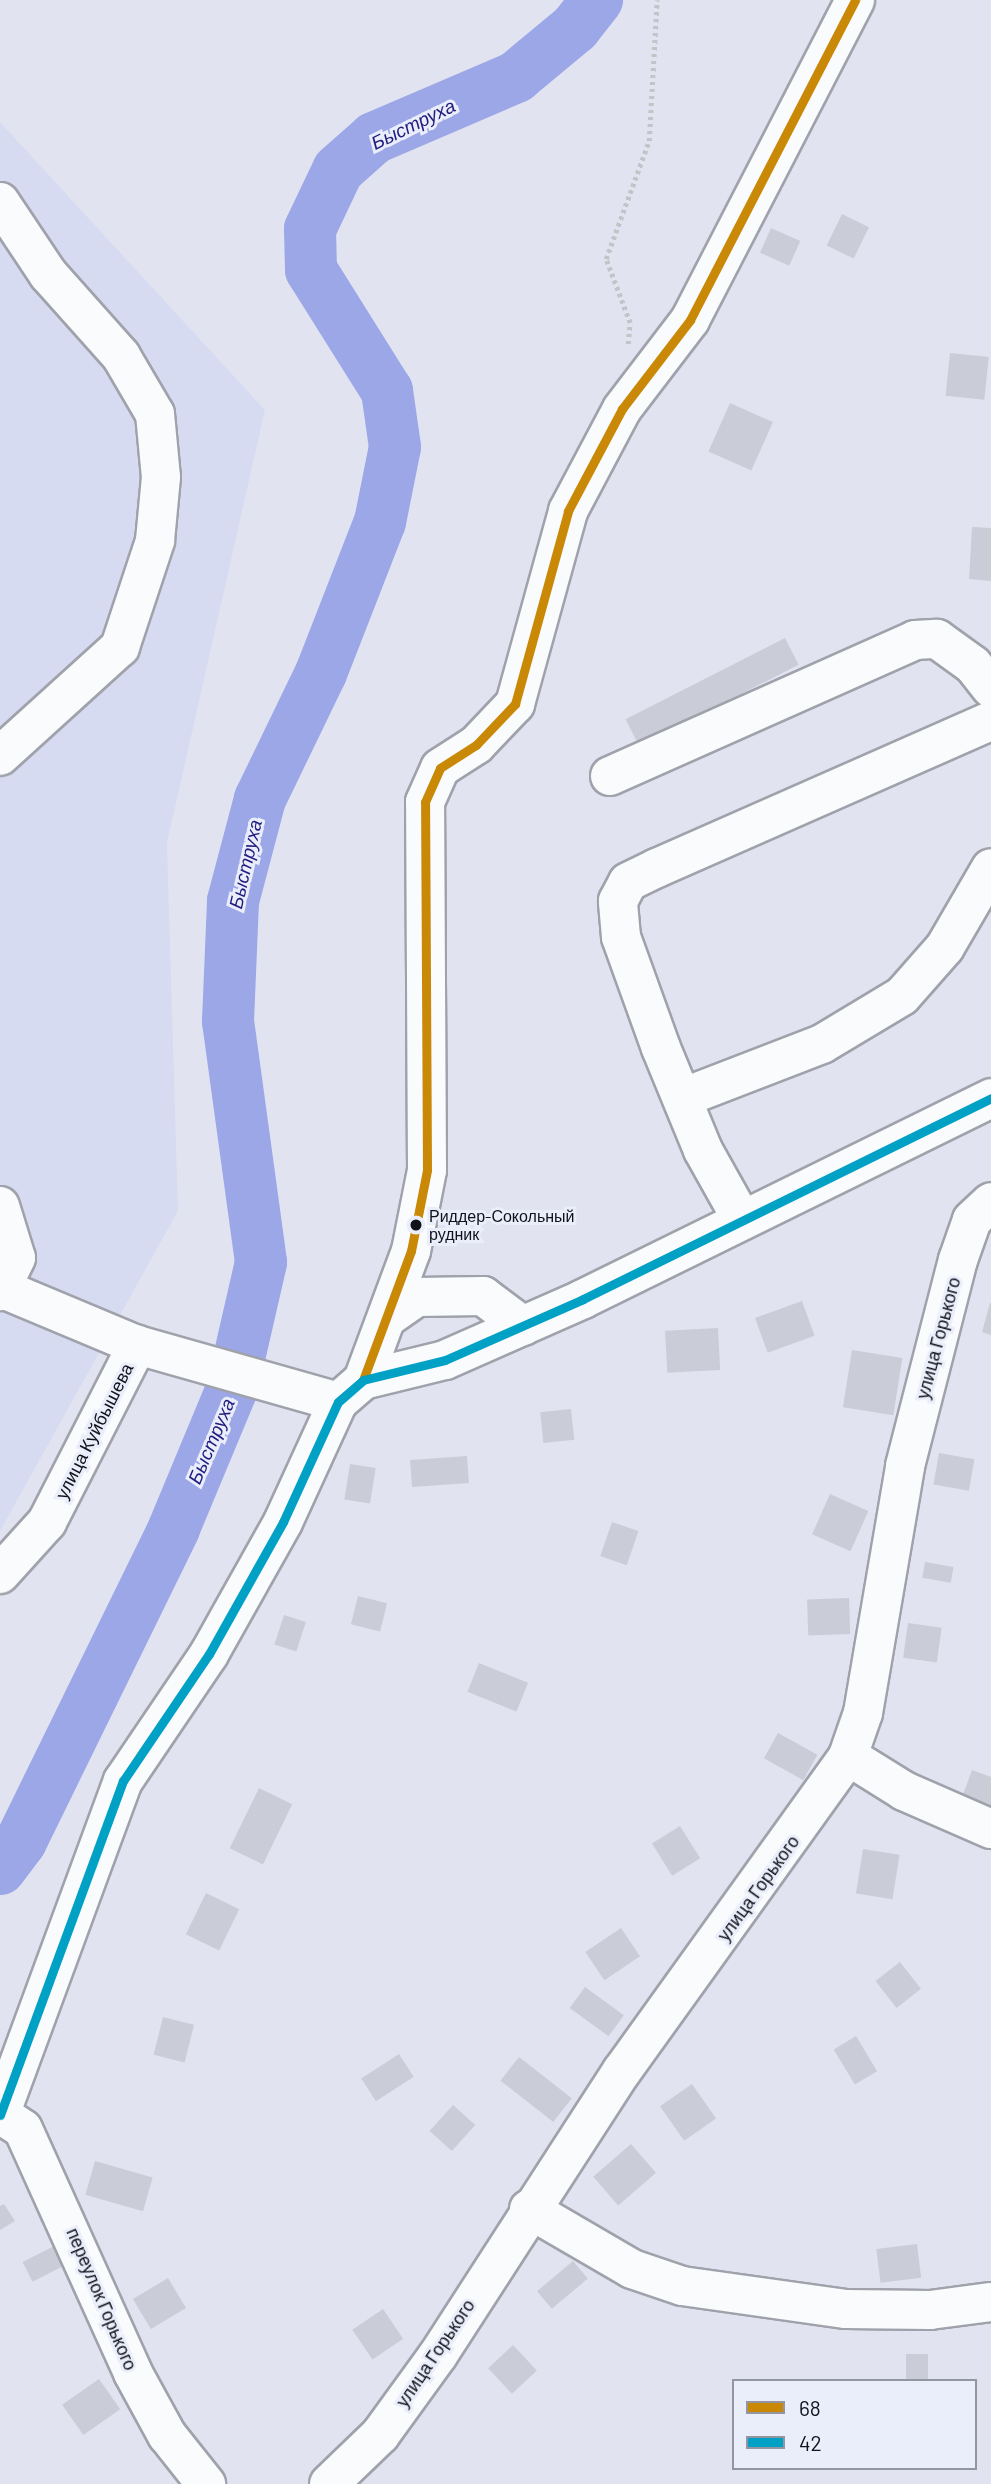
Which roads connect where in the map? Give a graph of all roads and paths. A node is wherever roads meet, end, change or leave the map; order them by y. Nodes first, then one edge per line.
1 (657, 0) edge
2 (855, 0) edge
3 (0, 202) edge
4 (626, 359) dead end
5 (991, 688) edge
6 (991, 721) edge
7 (0, 756) edge
8 (610, 776) dead end
9 (991, 868) edge
10 (682, 1098) junction
11 (991, 1098) edge
12 (991, 1202) edge
13 (0, 1206) edge
14 (741, 1218) junction
15 (1, 1290) edge
16 (391, 1315) junction
17 (523, 1326) junction
18 (153, 1351) junction
19 (351, 1391) junction
20 (0, 1574) edge
21 (848, 1756) junction
22 (991, 1829) edge
23 (0, 2115) edge
24 (530, 2209) junction
25 (991, 2302) edge
26 (206, 2484) edge
27 (329, 2484) edge

1 - 4 path
2 - 16 street
3 - 7 street
5 - 8 street
6 - 10 street
9 - 10 street
10 - 14 street
11 - 14 street
12 - 21 street, улица Горького
13 - 15 street
14 - 17 street
15 - 18 street
16 - 17 street
16 - 19 street
17 - 19 street
18 - 19 street
18 - 20 street, улица Куйбышева
19 - 23 street
21 - 22 street
21 - 24 street, улица Горького
23 - 26 street, переулок Горького
24 - 25 street
24 - 27 street, улица Горького

